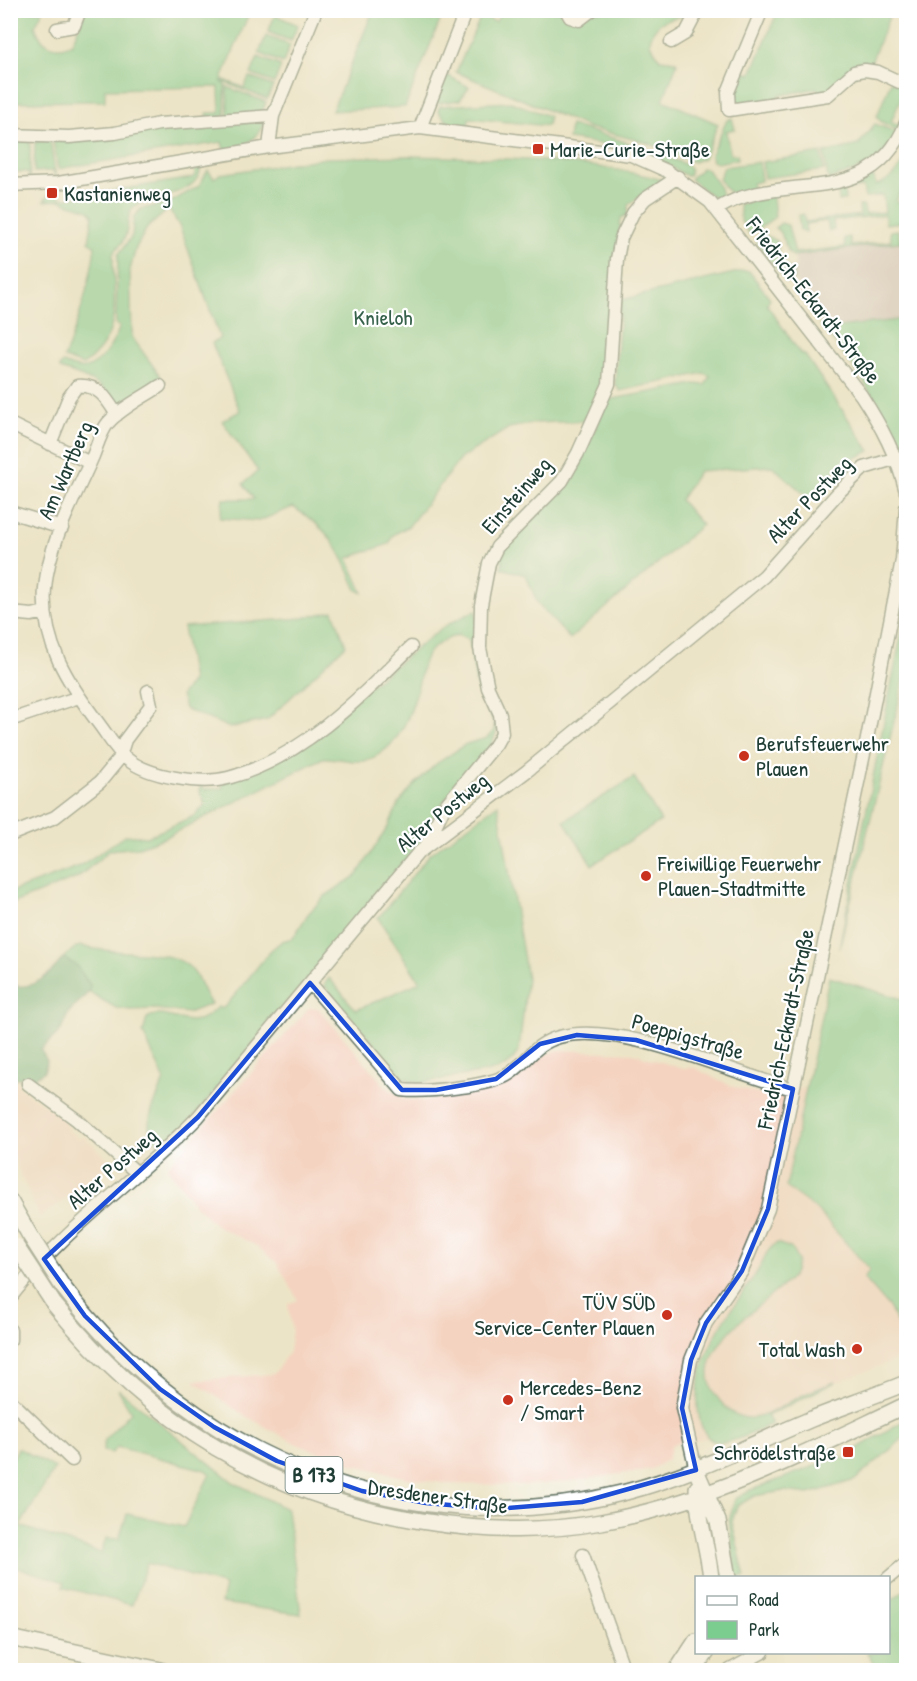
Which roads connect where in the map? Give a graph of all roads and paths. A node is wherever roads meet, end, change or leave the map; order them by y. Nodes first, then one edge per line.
1 (80, 10) edge
2 (316, 10) edge
3 (466, 10) edge
4 (566, 10) edge
5 (592, 10) edge
6 (698, 10) edge
7 (762, 10) edge
8 (57, 29) dead end
9 (672, 42) dead end
10 (906, 85) edge
11 (273, 116) junction
12 (906, 123) edge
13 (420, 128) junction
14 (10, 135) edge
15 (269, 147) junction
16 (678, 177) junction
17 (10, 185) edge
18 (714, 206) junction
19 (160, 386) dead end
20 (117, 416) junction
21 (10, 424) edge
22 (50, 444) junction
23 (902, 458) edge
24 (90, 464) junction
25 (906, 492) edge
26 (906, 508) edge
27 (10, 512) edge
28 (62, 528) junction
29 (45, 612) junction
30 (10, 613) edge
31 (411, 647) dead end
32 (148, 691) dead end
33 (79, 697) junction
34 (10, 720) edge
35 (121, 753) junction
36 (10, 835) edge
37 (426, 847) junction
38 (310, 983) junction
39 (28, 1083) dead end
40 (793, 1089) junction
41 (136, 1172) junction
42 (10, 1201) edge
43 (13, 1242) edge
44 (10, 1298) edge
45 (10, 1330) edge
46 (10, 1340) edge
47 (901, 1385) edge
48 (10, 1400) edge
49 (906, 1405) edge
50 (72, 1460) dead end
51 (696, 1470) junction
52 (702, 1495) junction
53 (583, 1555) dead end
54 (906, 1563) edge
55 (711, 1576) edge
56 (728, 1576) edge
57 (890, 1576) edge
58 (10, 1638) edge
59 (695, 1643) edge
60 (706, 1654) edge
61 (761, 1654) edge
62 (161, 1671) edge
63 (624, 1671) edge
64 (677, 1671) edge
65 (694, 1671) edge
66 (730, 1671) edge

1 - 8 street
2 - 11 street
3 - 13 street
4 - 5 street
6 - 9 street
7 - 10 street
11 - 14 street
11 - 15 street
12 - 18 street
13 - 15 street
13 - 16 street
15 - 17 street
16 - 18 street
16 - 37 street, Einsteinweg
18 - 23 street, Friedrich-Eckardt-Straße
19 - 20 street, Am Wartberg
20 - 22 street
20 - 24 street, Am Wartberg
21 - 22 street
22 - 24 street
23 - 25 street, Friedrich-Eckardt-Straße
23 - 37 street, Alter Postweg
24 - 28 street, Am Wartberg
26 - 40 street, Friedrich-Eckardt-Straße
27 - 28 street
28 - 29 street, Am Wartberg
29 - 30 street
29 - 33 street, Am Wartberg
31 - 35 street, Am Wartberg
32 - 35 street
33 - 34 street
33 - 35 street, Am Wartberg
35 - 36 street
37 - 38 street, Alter Postweg
38 - 40 street, Poeppigstraße
38 - 41 street, Alter Postweg
39 - 41 street
40 - 51 street, Friedrich-Eckardt-Straße
41 - 44 street, Alter Postweg
42 - 51 main road, B 173, bridge
43 - 52 main road, Dresdener Straße / B 173, bridge
45 - 46 street
47 - 51 main road, B 173
48 - 50 street
49 - 52 main road, Dresdener Straße / B 173
51 - 52 main road
52 - 55 main road
52 - 56 main road
53 - 63 street
54 - 57 street
58 - 62 main road
59 - 64 main road
60 - 65 main road
61 - 66 street

